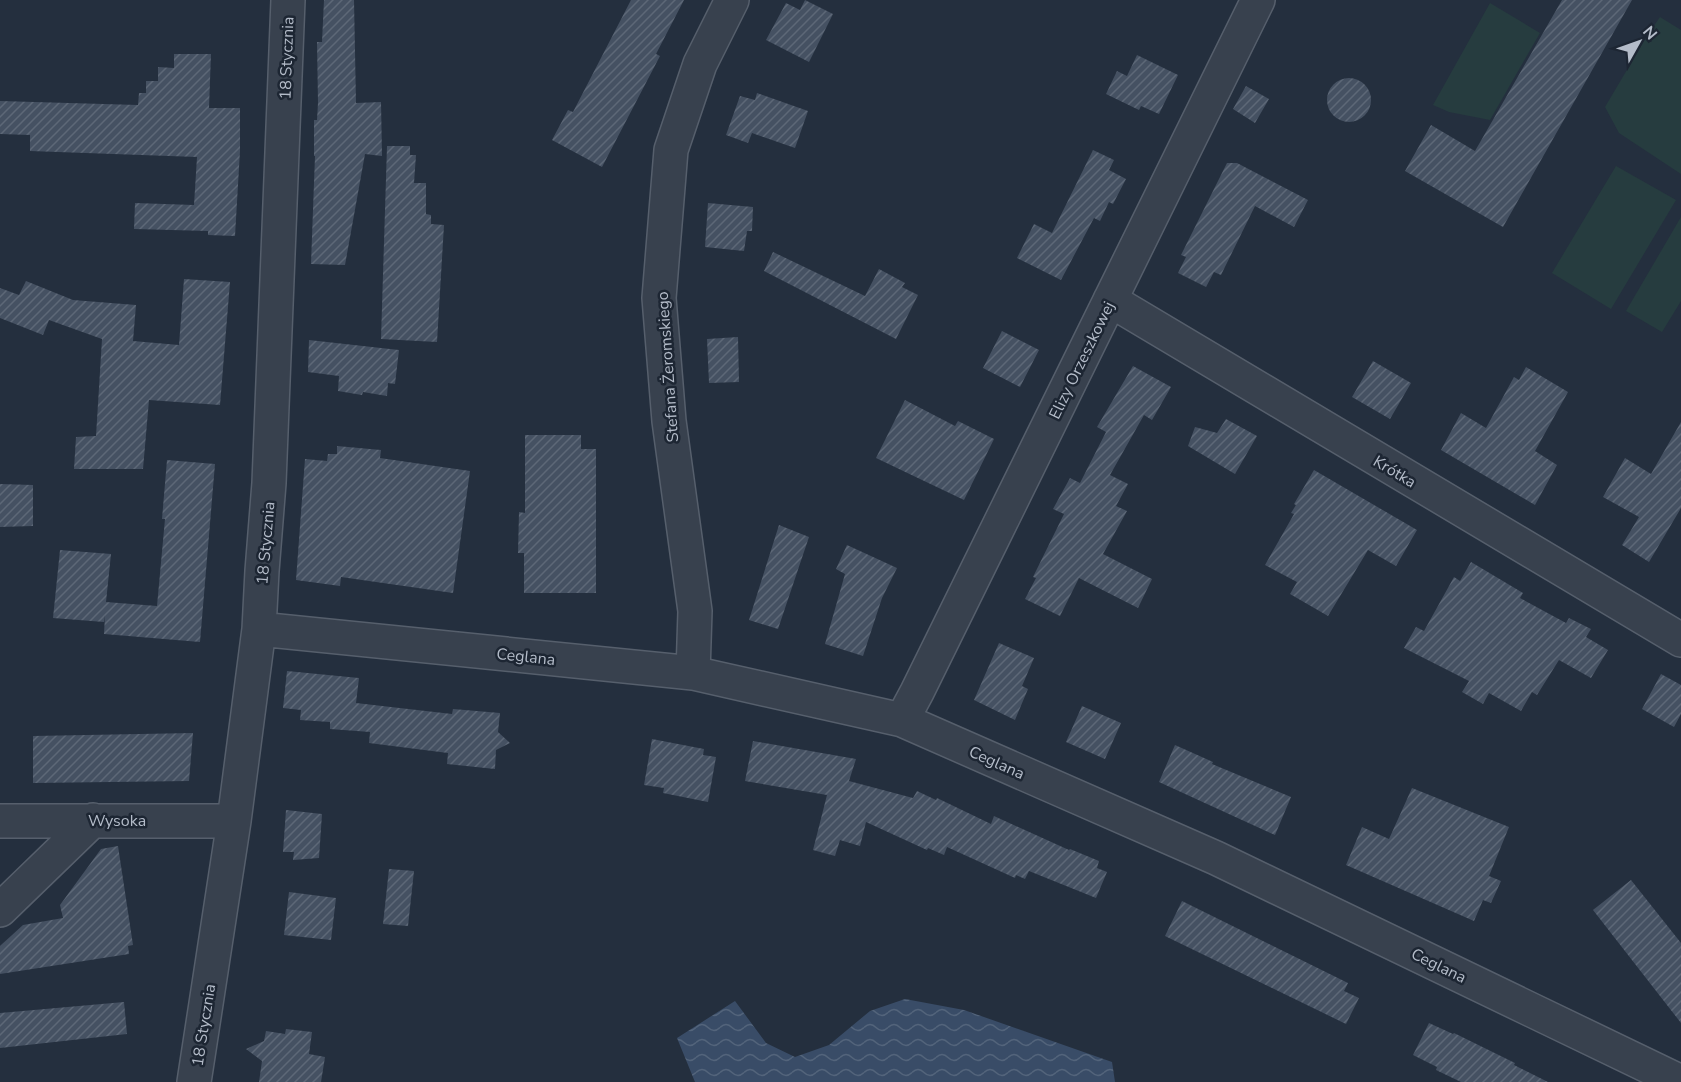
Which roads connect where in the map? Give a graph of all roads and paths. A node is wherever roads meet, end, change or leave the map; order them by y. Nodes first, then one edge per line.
1 (288, 0) edge
2 (732, 0) edge
3 (1258, 0) edge
4 (1110, 300) junction
5 (259, 629) junction
6 (1681, 640) edge
7 (693, 673) junction
8 (902, 720) junction
9 (93, 820) junction
10 (0, 821) edge
11 (234, 821) junction
12 (0, 910) edge
13 (194, 1082) edge
14 (1681, 1082) edge

1 - 5 street, 18 Stycznia
2 - 7 street, Stefana Żeromskiego
3 - 4 street, Elizy Orzeszkowej
4 - 6 street, Krótka
4 - 8 street, Elizy Orzeszkowej
5 - 7 street, Ceglana
5 - 11 street, 18 Stycznia
7 - 8 street, Ceglana
8 - 14 street, Ceglana
9 - 10 street, Wysoka
9 - 11 street, Wysoka
9 - 12 street
11 - 13 street, 18 Stycznia

